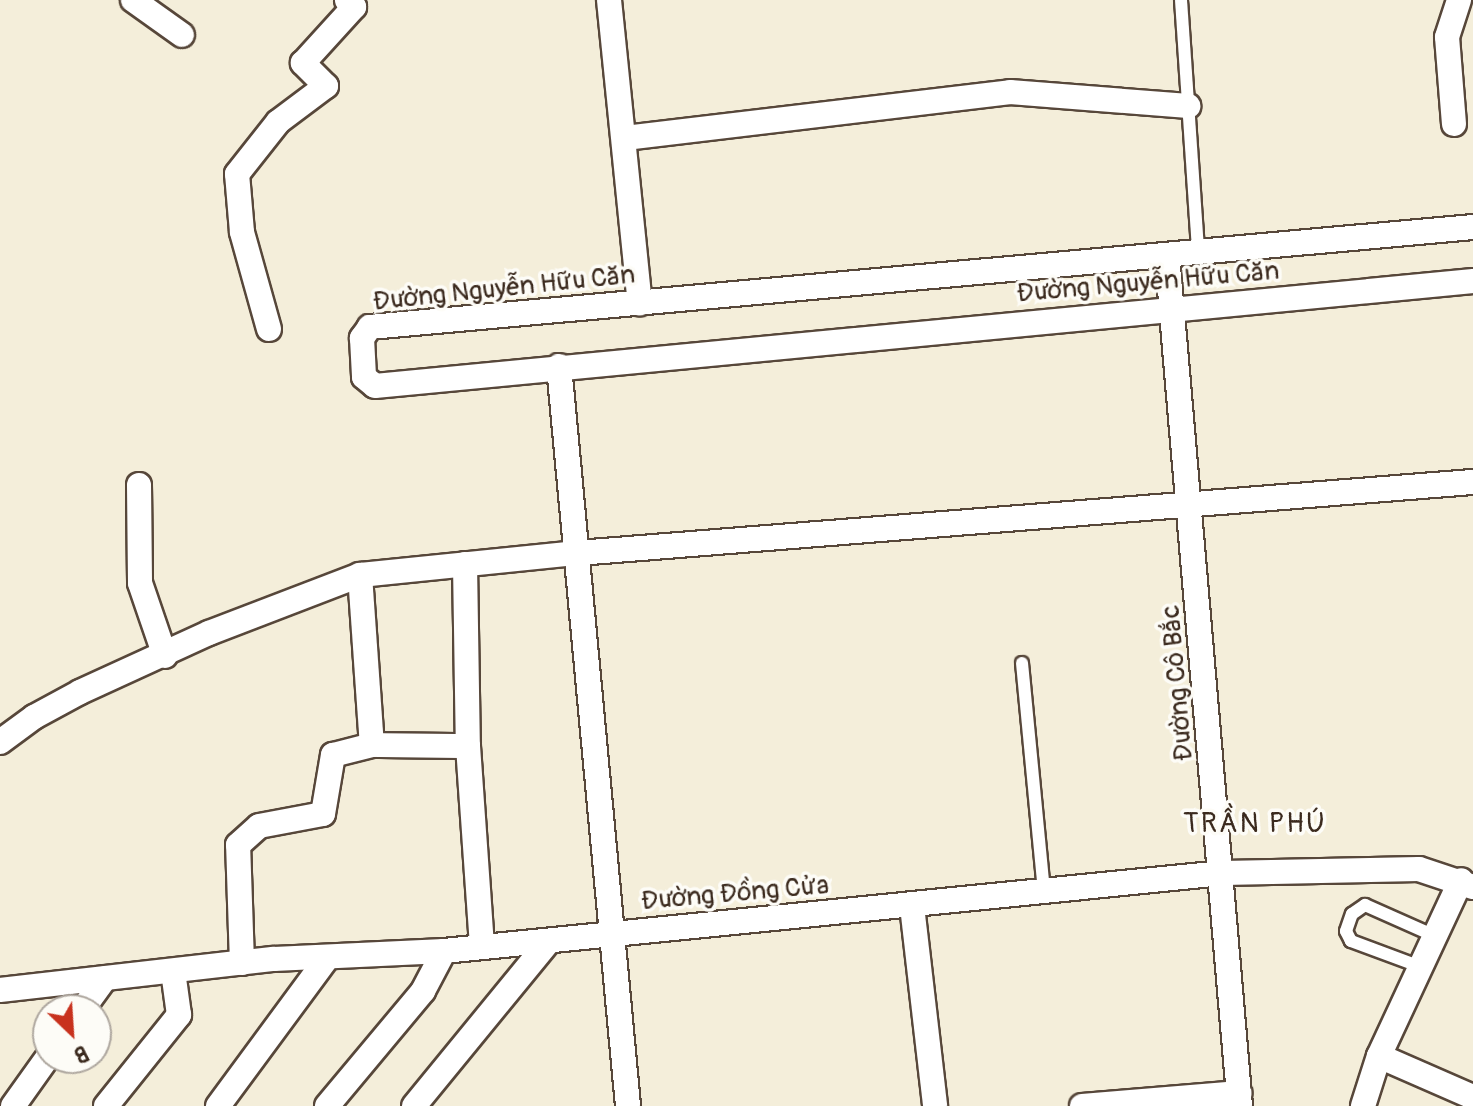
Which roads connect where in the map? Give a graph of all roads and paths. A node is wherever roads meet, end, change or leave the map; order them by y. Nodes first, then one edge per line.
1 (133, 0) edge
2 (347, 0) edge
3 (609, 0) edge
4 (1181, 0) edge
5 (1459, 0) edge
6 (182, 35) dead end
7 (1188, 106) junction
8 (1454, 124) dead end
9 (625, 138) junction
10 (1473, 227) edge
11 (1198, 252) junction
12 (1167, 255) junction
13 (1473, 281) edge
14 (640, 303) junction
15 (1172, 309) junction
16 (269, 329) dead end
17 (559, 366) junction
18 (1473, 482) edge
19 (139, 485) dead end
20 (1191, 504) junction
21 (578, 553) junction
22 (465, 564) junction
23 (360, 575) junction
24 (165, 656) junction
25 (1022, 663) dead end
26 (0, 742) edge
27 (372, 745) junction
28 (468, 746) junction
29 (1223, 873) junction
30 (1467, 883) edge
31 (1044, 892) junction
32 (912, 906) junction
33 (613, 934) junction
34 (1435, 936) junction
35 (549, 941) junction
36 (482, 947) junction
37 (444, 951) junction
38 (328, 957) junction
39 (242, 963) junction
40 (1421, 967) junction
41 (173, 971) junction
42 (105, 978) junction
43 (0, 990) edge
44 (94, 994) edge
45 (1379, 1056) junction
46 (36, 1074) edge
47 (1473, 1097) edge
48 (1240, 1100) edge
49 (13, 1106) edge
50 (106, 1106) edge
51 (218, 1106) edge
52 (327, 1106) edge
53 (414, 1106) edge
54 (628, 1106) edge
55 (935, 1106) edge
56 (1082, 1106) edge
57 (1363, 1106) edge

1 - 6 street
2 - 16 street
3 - 9 street
4 - 7 lane
5 - 8 street
7 - 9 street
7 - 11 lane
9 - 14 street
10 - 11 street, Đường Nguyễn Hữu Căn
11 - 12 street, Đường Nguyễn Hữu Căn
12 - 14 street, Đường Nguyễn Hữu Căn
12 - 15 street, Đường Cô Bắc
13 - 15 street, Đường Nguyễn Hữu Căn
14 - 17 street, Đường Nguyễn Hữu Căn
15 - 17 street, Đường Nguyễn Hữu Căn
15 - 20 street, Đường Cô Bắc
17 - 21 street
18 - 20 street
19 - 24 street
20 - 21 street
20 - 29 street, Đường Cô Bắc
21 - 22 street
21 - 33 street
22 - 23 street
22 - 28 street
23 - 24 street
23 - 27 street
24 - 26 street
25 - 31 lane
27 - 28 street
27 - 39 street
28 - 36 street
29 - 30 street, Đường Đồng Cửa
29 - 31 street, Đường Đồng Cửa
29 - 48 street, Đường Cô Bắc
30 - 34 street
31 - 32 street, Đường Đồng Cửa
32 - 33 street, Đường Đồng Cửa
32 - 55 street
33 - 35 street, Đường Đồng Cửa
33 - 54 street
34 - 40 street
34 - 40 lane
35 - 36 street, Đường Đồng Cửa
35 - 53 street
36 - 37 street, Đường Đồng Cửa
37 - 38 street, Đường Đồng Cửa
37 - 52 street
38 - 39 street, Đường Đồng Cửa
38 - 51 street
39 - 41 street, Đường Đồng Cửa
40 - 45 street
41 - 42 street, Đường Đồng Cửa
41 - 50 street
42 - 43 street, Đường Đồng Cửa
42 - 44 street
45 - 47 street
45 - 57 street
46 - 49 street
48 - 56 street

